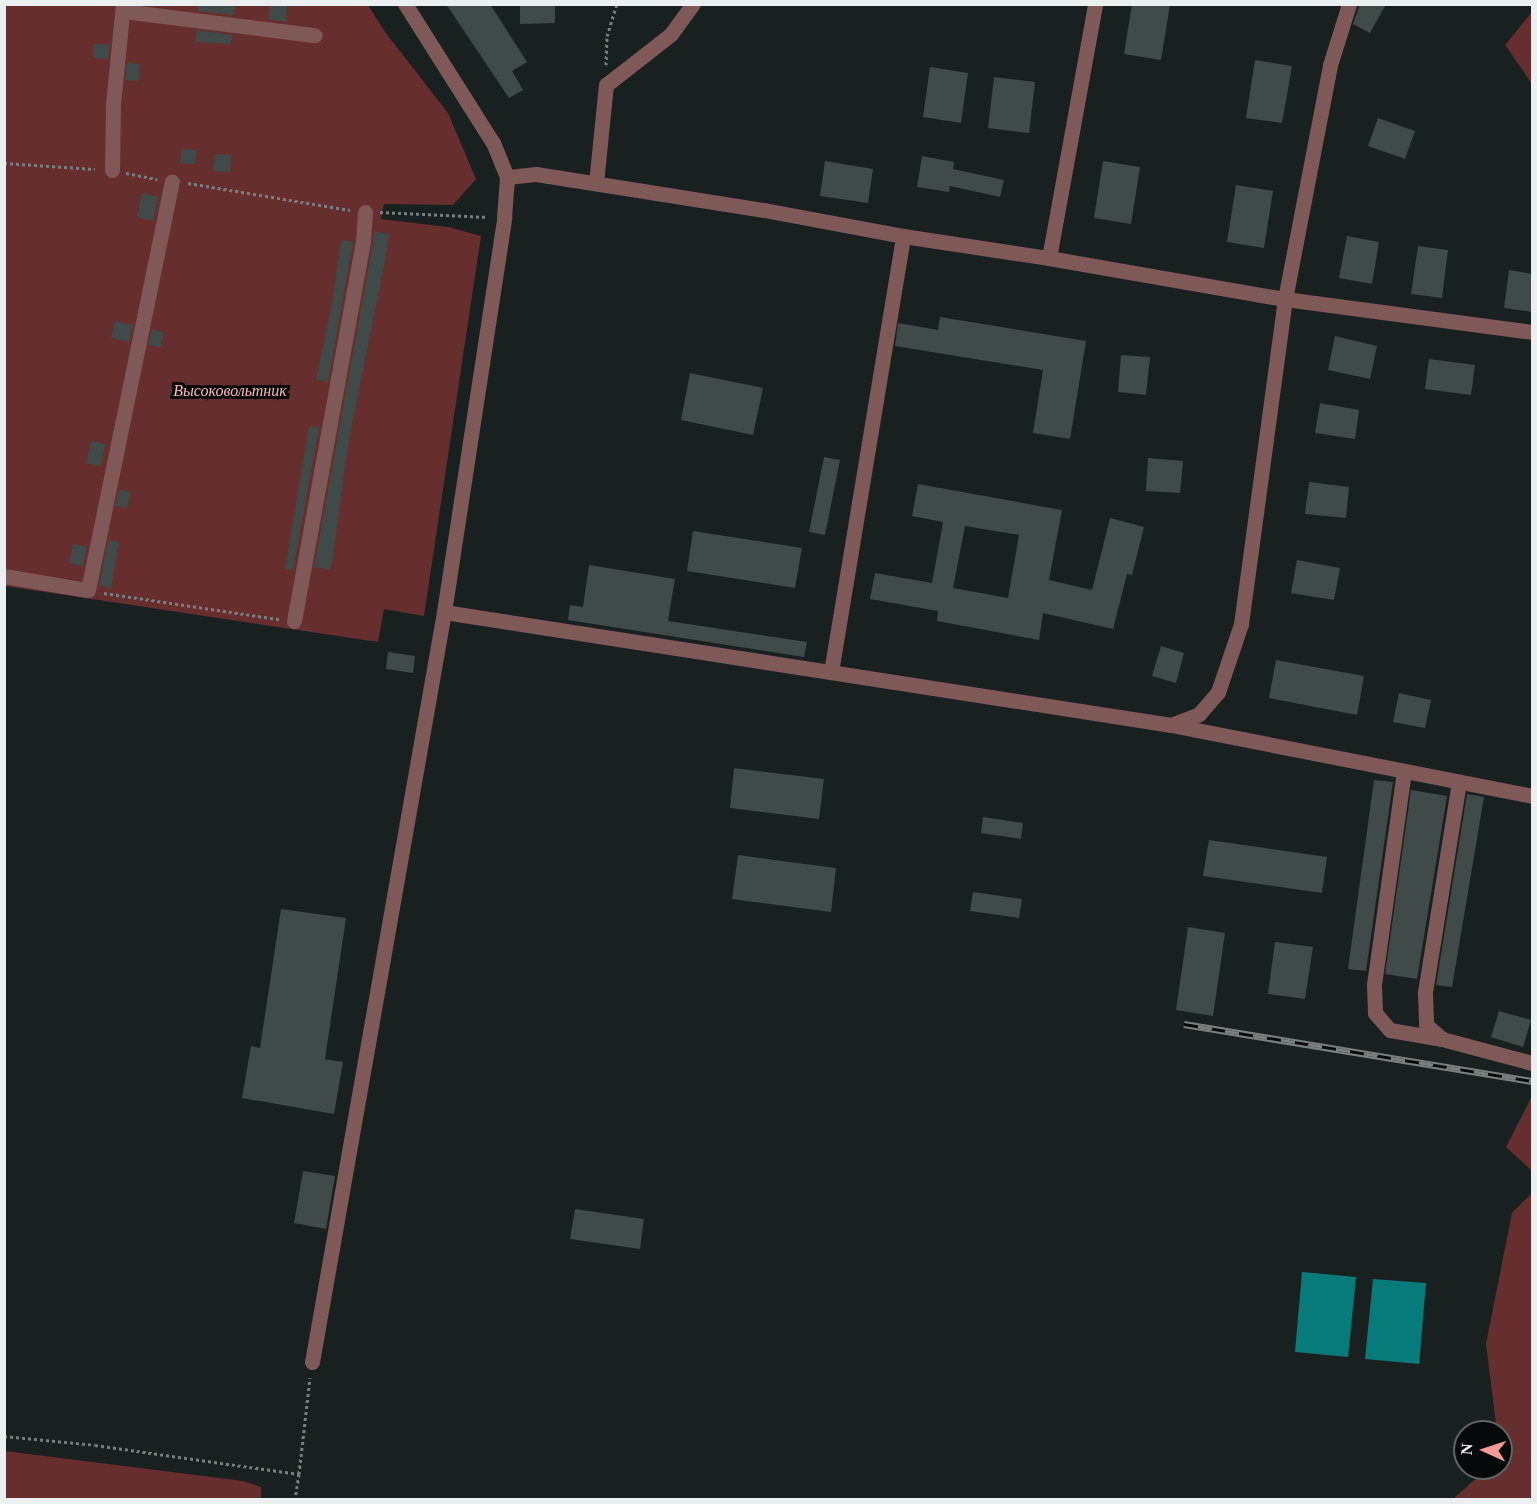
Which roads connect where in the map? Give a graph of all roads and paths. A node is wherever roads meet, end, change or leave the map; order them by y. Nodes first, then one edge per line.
1 (405, 4) edge
2 (616, 4) edge
3 (693, 4) edge
4 (1095, 4) edge
5 (1349, 4) edge
6 (123, 8) edge
7 (314, 35) dead end
8 (606, 85) junction
9 (4, 163) edge
10 (112, 170) junction
11 (507, 177) junction
12 (172, 182) junction
13 (596, 183) junction
14 (365, 212) junction
15 (504, 218) junction
16 (903, 236) junction
17 (1049, 258) junction
18 (1285, 299) junction
19 (1533, 332) edge
20 (4, 576) edge
21 (88, 590) junction
22 (444, 612) junction
23 (294, 621) joint
24 (831, 672) junction
25 (1171, 725) junction
26 (1404, 771) junction
27 (1459, 782) junction
28 (1533, 796) edge
29 (1442, 1040) junction
30 (1533, 1063) edge
31 (312, 1362) joint
32 (4, 1436) edge
33 (298, 1474) junction
34 (295, 1500) edge

1 - 11 street
2 - 8 path
3 - 8 street
4 - 17 street
5 - 18 street
6 - 7 street
6 - 10 street
8 - 13 street
9 - 10 path
10 - 12 path
11 - 13 street
11 - 15 street
12 - 14 path
12 - 21 street
13 - 16 street
14 - 15 path
14 - 23 street
15 - 22 street
16 - 17 street
16 - 24 street
17 - 18 street
18 - 19 street
18 - 25 street
20 - 21 street
21 - 23 path
22 - 24 street
22 - 31 street
24 - 25 street
25 - 26 street
26 - 27 street
26 - 29 street
27 - 28 street
27 - 29 street
29 - 30 street
31 - 33 path
32 - 33 path
33 - 34 path

